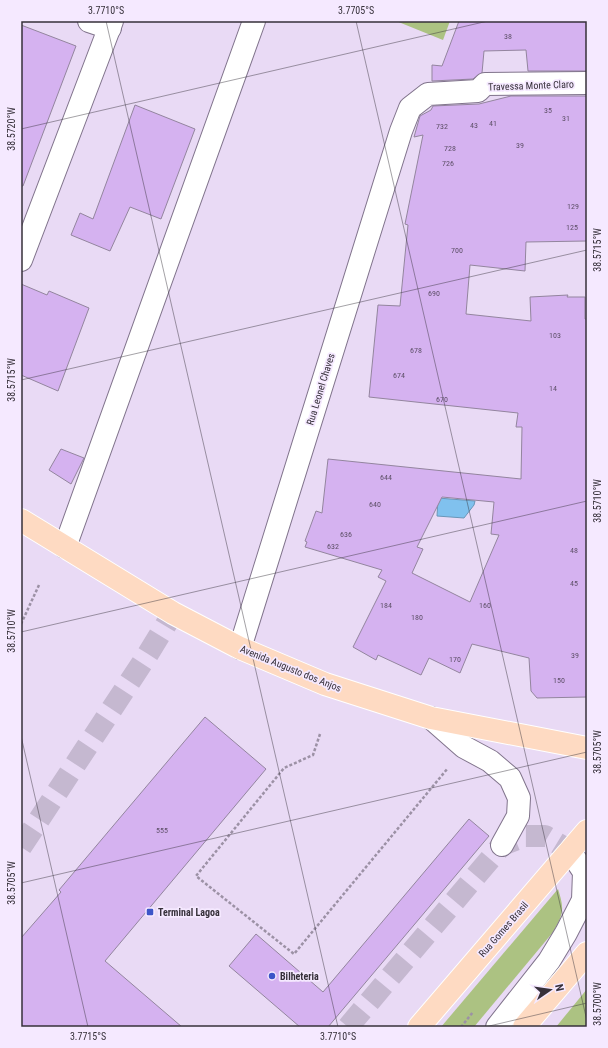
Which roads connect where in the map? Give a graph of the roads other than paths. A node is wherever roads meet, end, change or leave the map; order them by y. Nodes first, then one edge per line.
1 (89, 21) edge
2 (254, 21) edge
3 (111, 24) edge
4 (587, 83) edge
5 (400, 131) joint
6 (21, 260) edge
7 (21, 520) edge
8 (65, 546) junction
9 (240, 648) junction
10 (430, 718) junction
11 (587, 748) edge
12 (587, 831) edge
13 (502, 845) dead end
14 (570, 851) junction
15 (587, 953) edge
16 (419, 1027) edge
17 (497, 1027) edge
18 (524, 1027) edge

1 - 3 street
2 - 8 street
3 - 6 street
4 - 5 street, Travessa Monte Claro
5 - 9 street, Rua Leonel Chaves
7 - 8 main road, Avenida Augusto dos Anjos
8 - 9 main road, Avenida Augusto dos Anjos
9 - 10 main road, Avenida Augusto dos Anjos
10 - 11 main road, Avenida Augusto dos Anjos
10 - 13 street
12 - 14 main road, Rua Gomes Brasil
14 - 16 main road, Rua Gomes Brasil
14 - 17 street
15 - 18 main road

